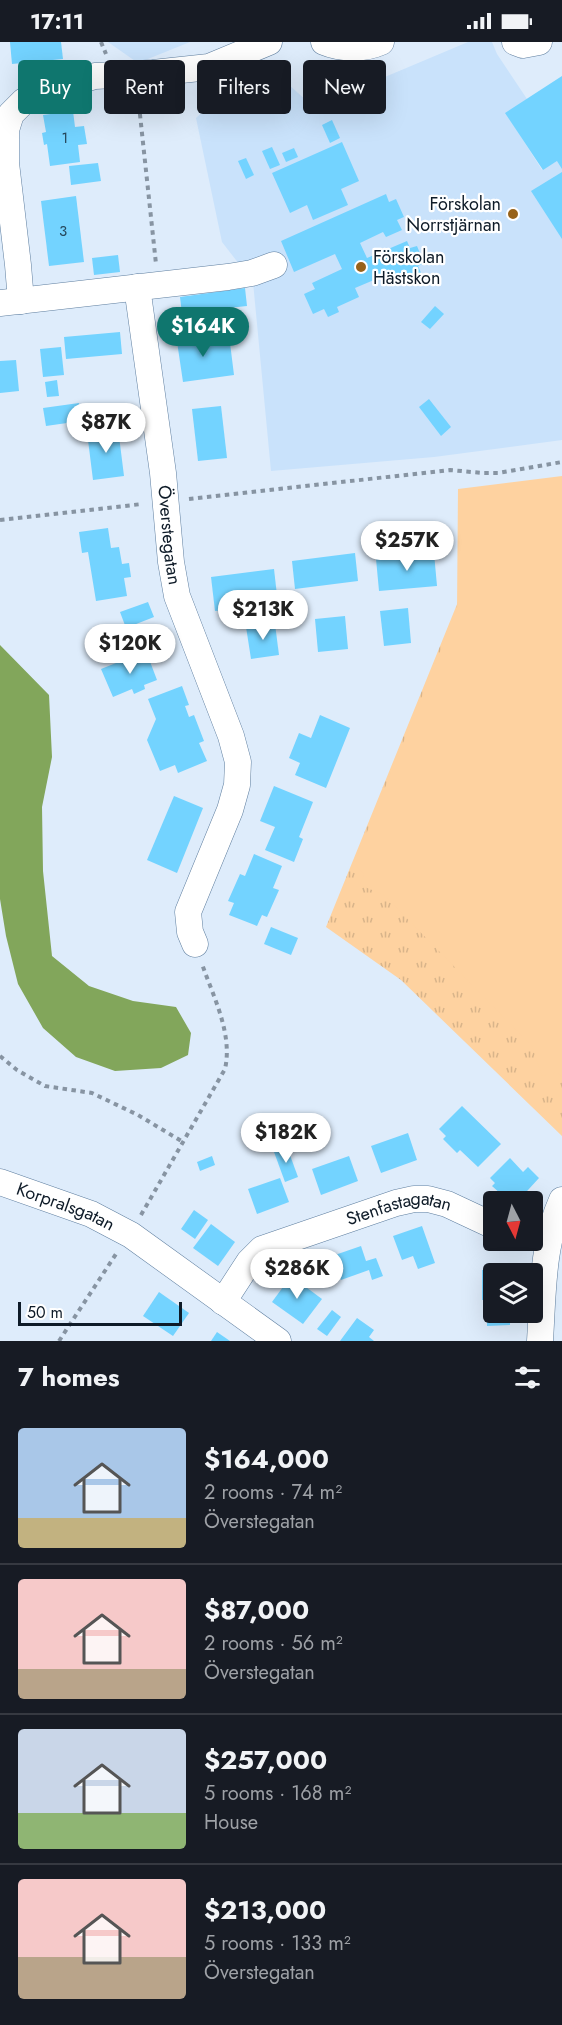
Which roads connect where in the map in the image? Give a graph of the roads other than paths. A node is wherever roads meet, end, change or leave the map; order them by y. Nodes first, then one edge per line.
1 (269, 42) edge
2 (324, 42) edge
3 (381, 42) edge
4 (515, 42) edge
5 (539, 42) edge
6 (274, 265) dead end
7 (148, 286) junction
8 (10, 302) edge
9 (195, 944) road end
10 (0, 1182) edge
11 (562, 1200) edge
12 (483, 1221) edge
13 (543, 1237) edge
14 (540, 1251) edge
15 (224, 1302) junction
16 (278, 1341) edge
17 (540, 1341) edge

1 - 8 street
2 - 3 street
4 - 5 street
6 - 7 street
7 - 8 street
7 - 9 street, Överstegatan
10 - 15 street, Korpralsgatan
11 - 13 street
12 - 15 street, Stenfastagatan
14 - 17 street
15 - 16 street

